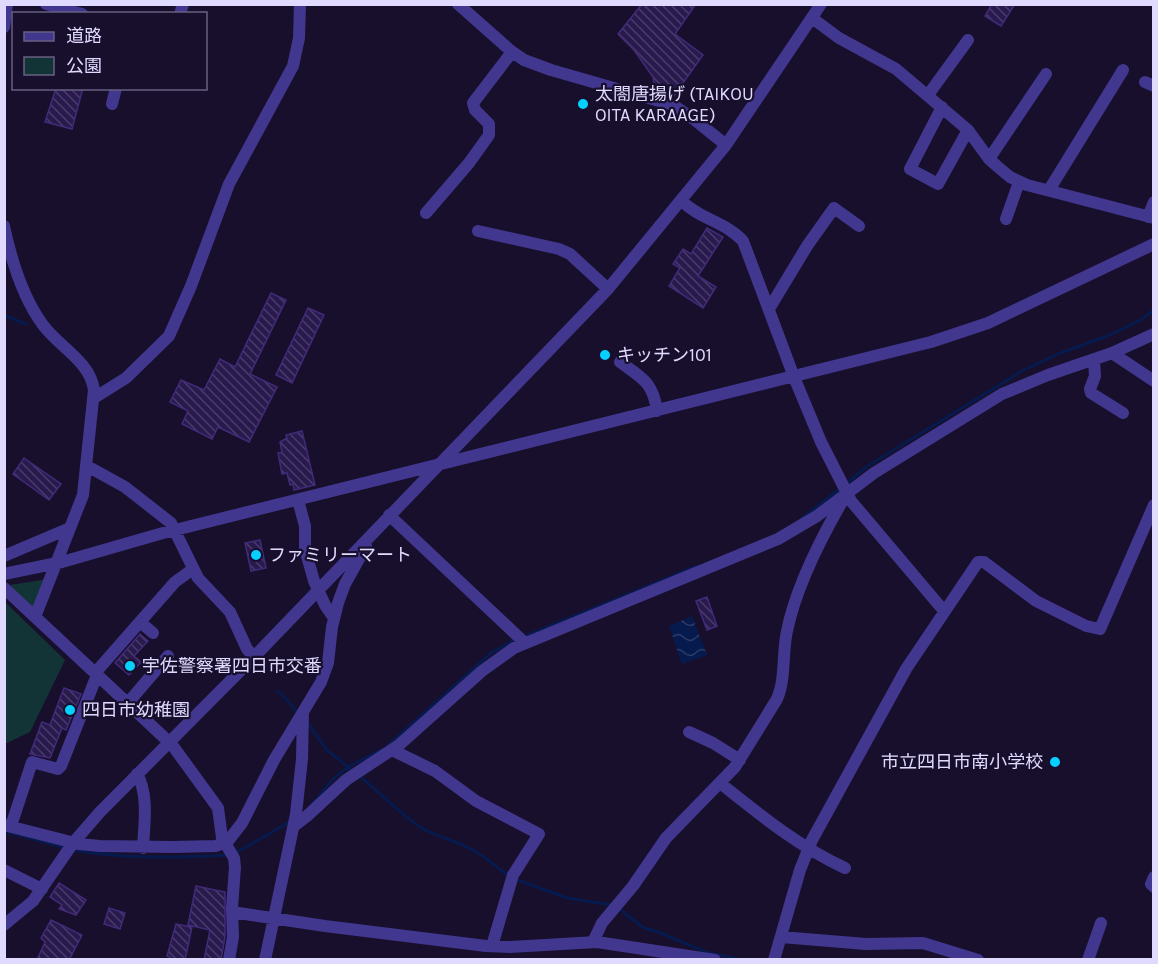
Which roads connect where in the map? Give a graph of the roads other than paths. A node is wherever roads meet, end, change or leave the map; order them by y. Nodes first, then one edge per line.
1 (7, 4) edge
2 (46, 4) edge
3 (300, 4) edge
4 (458, 4) edge
5 (821, 4) edge
6 (75, 12) edge
7 (812, 18) junction
8 (4, 27) edge
9 (968, 40) dead end
10 (512, 52) junction
11 (1123, 70) dead end
12 (1046, 74) dead end
13 (116, 90) edge
14 (928, 95) junction
15 (112, 104) dead end
16 (942, 107) junction
17 (968, 130) junction
18 (726, 145) junction
19 (989, 159) junction
20 (1019, 182) junction
21 (1049, 190) junction
22 (682, 201) junction
23 (1154, 202) edge
24 (426, 213) dead end
25 (1151, 217) edge
26 (1006, 219) dead end
27 (4, 226) edge
28 (859, 226) dead end
29 (478, 231) dead end
30 (1154, 244) edge
31 (608, 289) junction
32 (769, 309) junction
33 (1154, 334) edge
34 (1113, 353) junction
35 (1094, 360) junction
36 (620, 362) dead end
37 (794, 377) junction
38 (1154, 381) edge
39 (94, 398) junction
40 (657, 411) junction
41 (1123, 413) dead end
42 (436, 465) junction
43 (87, 466) junction
44 (845, 490) junction
45 (298, 500) junction
46 (1154, 505) edge
47 (389, 515) junction
48 (70, 528) junction
49 (376, 528) junction
50 (176, 530) junction
51 (4, 556) edge
52 (56, 563) junction
53 (193, 569) junction
54 (4, 574) edge
55 (4, 588) edge
56 (317, 591) junction
57 (944, 610) junction
58 (35, 617) junction
59 (334, 618) junction
60 (140, 622) junction
61 (153, 633) dead end
62 (525, 643) junction
63 (168, 657) dead end
64 (254, 657) junction
65 (96, 674) junction
66 (128, 704) junction
67 (303, 712) junction
68 (689, 732) dead end
69 (169, 742) junction
70 (392, 750) junction
71 (741, 760) junction
72 (137, 774) junction
73 (720, 783) junction
74 (294, 825) junction
75 (8, 826) edge
76 (226, 842) junction
77 (70, 847) junction
78 (143, 848) junction
79 (807, 849) junction
80 (845, 868) dead end
81 (4, 870) edge
82 (1154, 877) edge
83 (1154, 888) edge
84 (42, 889) junction
85 (232, 912) junction
86 (273, 919) junction
87 (1101, 923) dead end
88 (4, 925) edge
89 (781, 937) junction
90 (593, 942) junction
91 (489, 946) junction
92 (637, 954) edge
93 (774, 959) edge
94 (229, 960) edge
95 (265, 960) edge
96 (483, 960) edge
97 (715, 960) edge
98 (978, 960) edge
99 (1088, 960) edge

1 - 8 street
2 - 6 street
3 - 39 street
4 - 10 street
5 - 7 street
7 - 14 street
7 - 18 street
9 - 14 street
10 - 18 street
10 - 24 street
11 - 21 street
12 - 19 street
13 - 15 street
14 - 16 street
16 - 17 street
16 - 17 street
17 - 19 street
18 - 22 street
19 - 20 street
20 - 21 street
20 - 26 street
21 - 25 street
22 - 31 street
22 - 32 street
23 - 25 street
27 - 39 street
28 - 32 street
29 - 31 street
30 - 37 street
31 - 42 street
32 - 37 street
33 - 34 street
34 - 35 street
34 - 38 street
35 - 41 street
35 - 44 street
36 - 40 street
37 - 40 street
37 - 44 street
39 - 43 street
40 - 42 street
42 - 45 street
42 - 47 street
43 - 48 street
43 - 50 street
44 - 57 street
44 - 62 street
44 - 71 street
45 - 50 street
45 - 56 street
46 - 57 street
47 - 49 street
47 - 62 street
48 - 51 street
48 - 52 street
49 - 56 street
49 - 59 street
50 - 52 street
50 - 53 street
52 - 54 street
52 - 58 street
53 - 60 street
53 - 64 street
55 - 58 street
56 - 59 street
56 - 64 street
57 - 79 street
58 - 65 street
59 - 67 street
60 - 61 street
60 - 65 street
62 - 70 street
63 - 66 street
64 - 69 street
65 - 66 street
65 - 75 street
66 - 69 street
67 - 74 street
67 - 76 street
68 - 71 street
69 - 72 street
69 - 76 street
70 - 74 street
70 - 91 street
71 - 73 street
72 - 77 street
72 - 78 street
73 - 79 street
73 - 90 street
74 - 86 street
75 - 77 street
76 - 78 street
76 - 85 street
77 - 78 street
77 - 84 street
79 - 80 street
79 - 89 street
81 - 84 street
82 - 83 street
84 - 88 street
85 - 86 street
85 - 94 street
86 - 91 street
86 - 95 street
87 - 99 street
89 - 93 street
89 - 98 street
90 - 91 street
90 - 92 street
91 - 96 street
92 - 97 street

